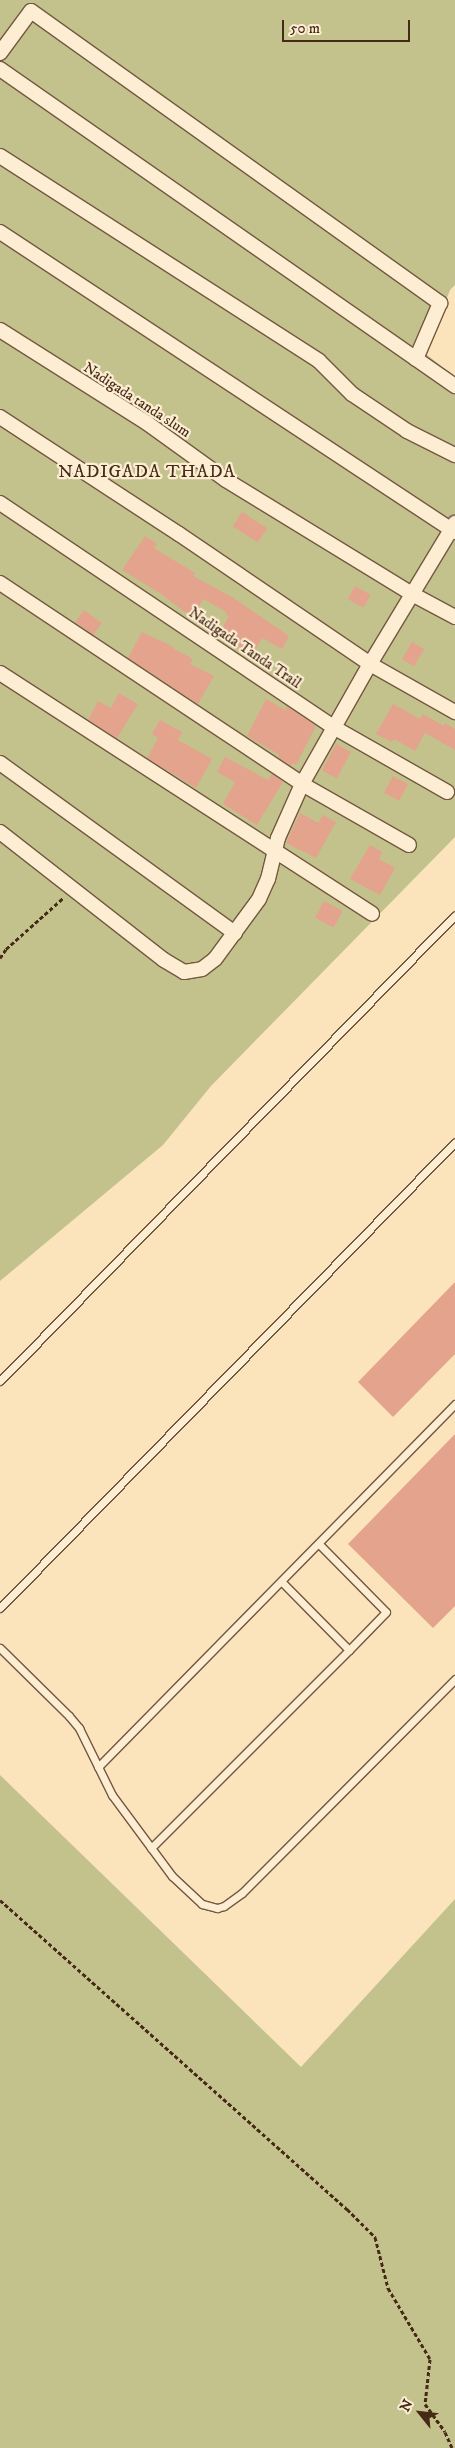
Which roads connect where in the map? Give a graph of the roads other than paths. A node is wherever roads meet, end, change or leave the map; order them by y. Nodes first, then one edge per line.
1 (0, 53) edge
2 (0, 69) edge
3 (0, 156) edge
4 (0, 232) edge
5 (0, 330) edge
6 (416, 359) junction
7 (455, 386) edge
8 (0, 417) edge
9 (455, 455) edge
10 (0, 503) edge
11 (454, 528) edge
12 (0, 584) edge
13 (412, 594) junction
14 (455, 617) edge
15 (370, 664) junction
16 (0, 673) edge
17 (455, 712) edge
18 (335, 728) junction
19 (0, 763) edge
20 (302, 784) junction
21 (447, 792) dead end
22 (0, 832) edge
23 (409, 845) dead end
24 (274, 852) junction
25 (372, 914) dead end
26 (455, 915) edge
27 (235, 932) junction
28 (455, 1142) edge
29 (0, 1381) edge
30 (455, 1404) edge
31 (319, 1544) junction
32 (282, 1582) junction
33 (0, 1608) edge
34 (0, 1648) edge
35 (348, 1650) junction
36 (455, 1679) edge
37 (98, 1767) junction
38 (151, 1848) junction

1 - 6 street
2 - 6 street
3 - 9 street
4 - 11 street
5 - 13 street, Nadigada tanda slum
6 - 7 street
8 - 15 street
10 - 18 street, Nadigada Tanda Trail
11 - 13 street
12 - 20 street
13 - 14 street, Nadigada tanda slum
13 - 15 street
15 - 17 street
15 - 18 street
16 - 24 street
18 - 20 street
18 - 21 street, Nadigada Tanda Trail
19 - 27 street
20 - 23 street
20 - 24 street
22 - 27 street
24 - 25 street
24 - 27 street
26 - 29 lane
28 - 33 lane
30 - 31 lane
31 - 32 lane
31 - 35 lane
32 - 35 lane
32 - 37 lane
34 - 37 lane
35 - 38 lane
36 - 38 lane
37 - 38 lane

